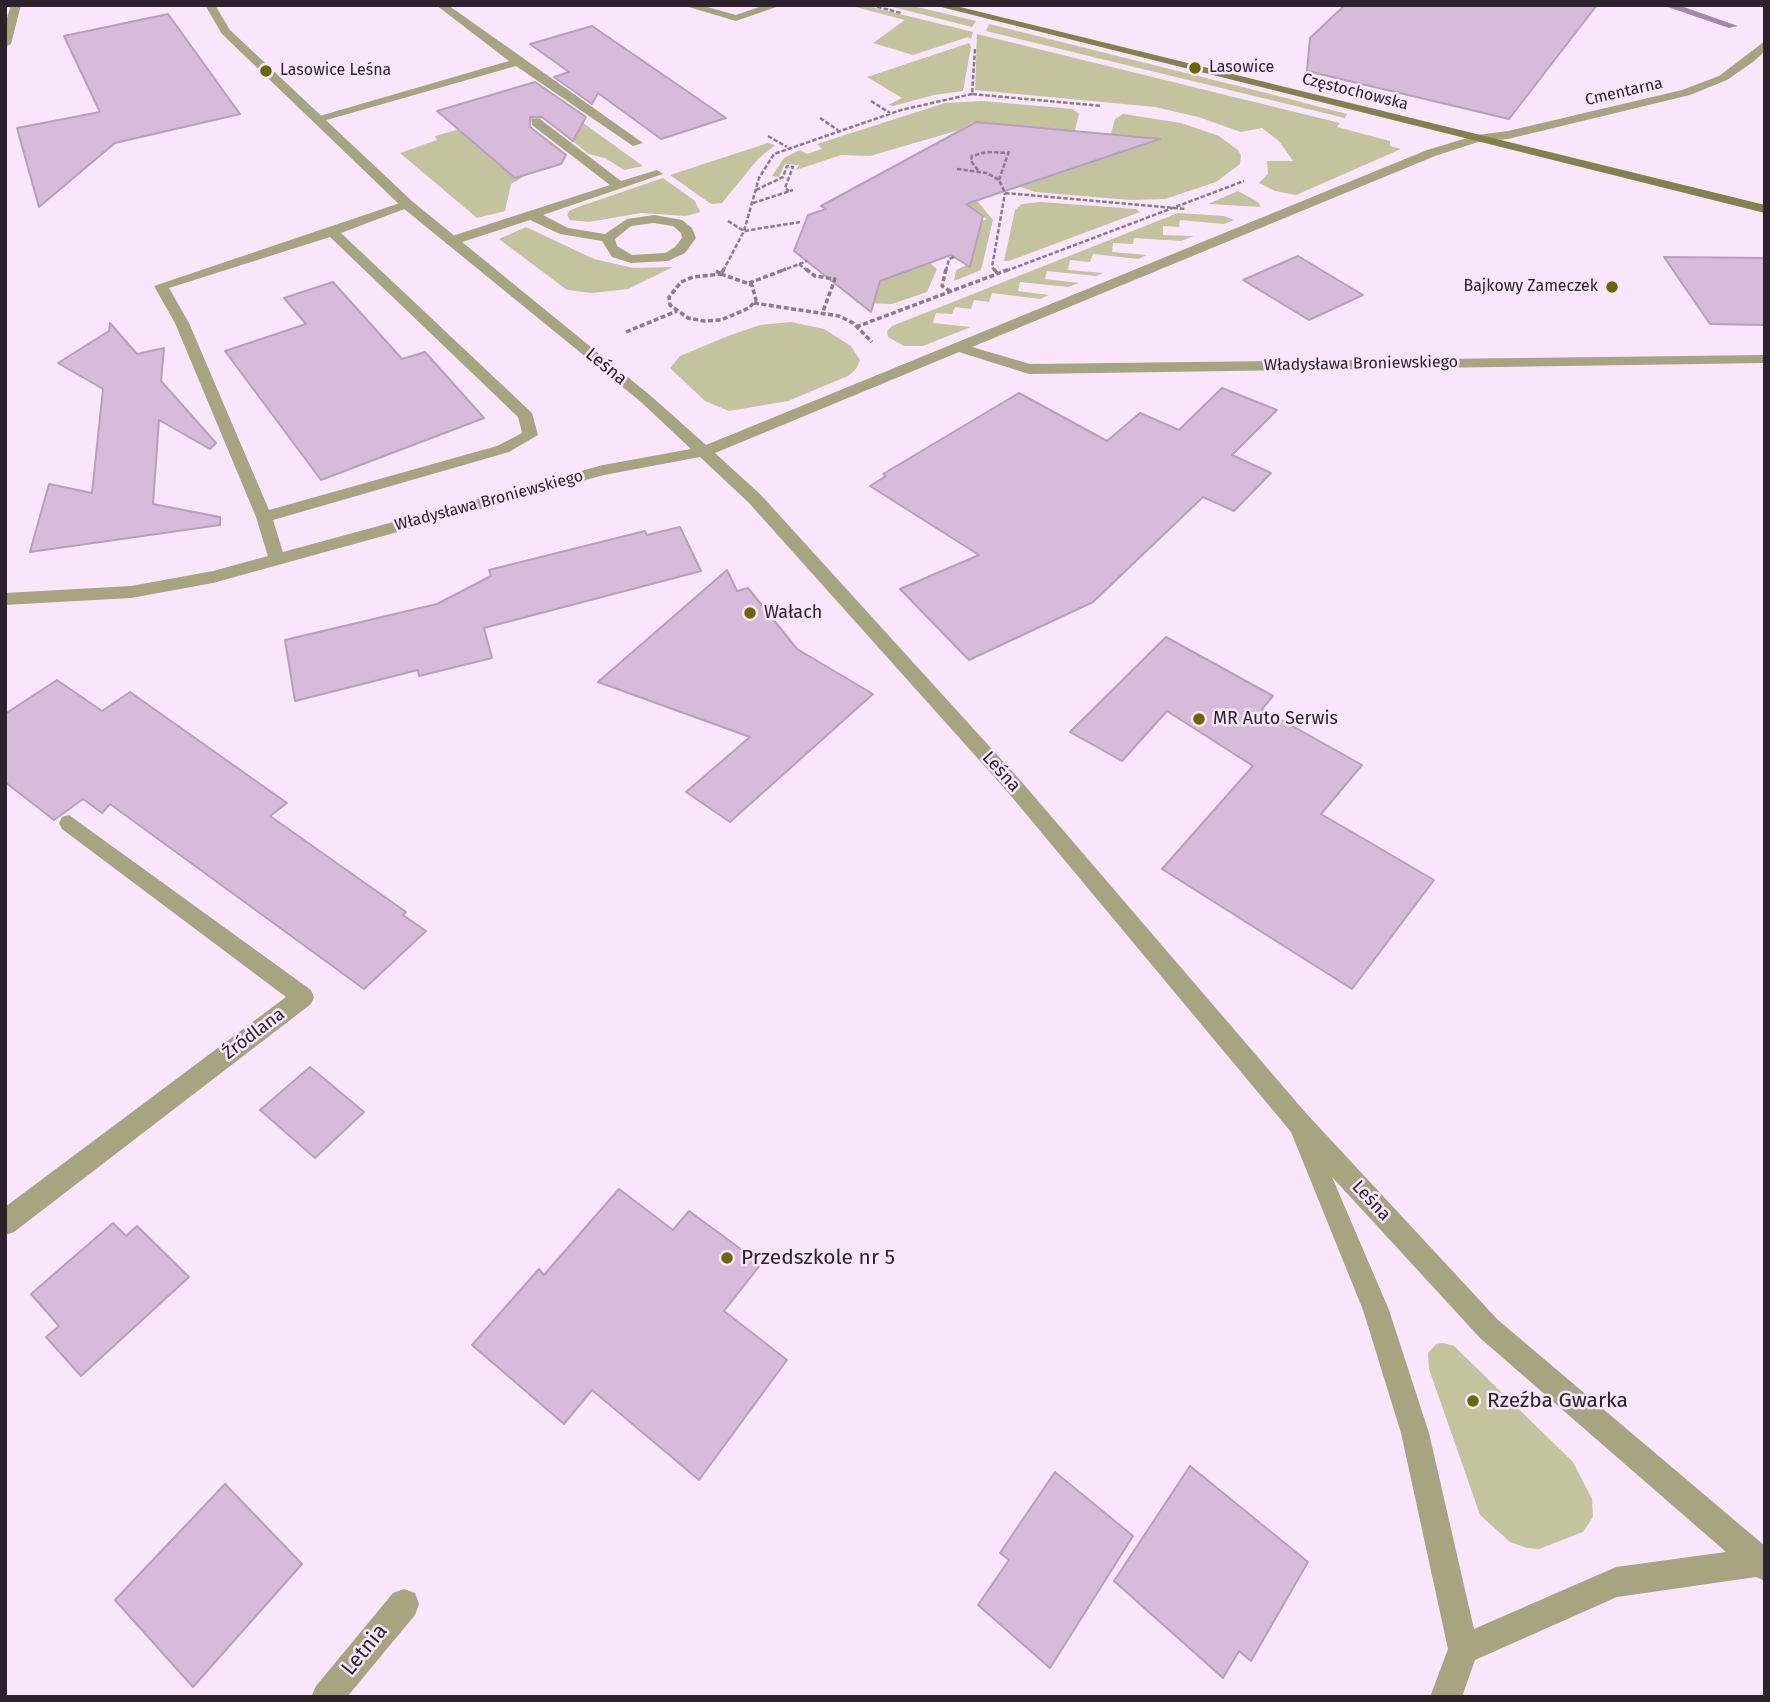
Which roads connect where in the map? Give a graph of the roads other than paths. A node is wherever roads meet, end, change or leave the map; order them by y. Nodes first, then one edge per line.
1 (16, 5) edge
2 (210, 5) edge
3 (441, 5) edge
4 (687, 5) edge
5 (777, 5) edge
6 (938, 5) edge
7 (5, 44) edge
8 (1765, 44) edge
9 (518, 62) junction
10 (320, 120) junction
11 (536, 122) dead end
12 (1478, 139) junction
13 (637, 143) dead end
14 (657, 174) dead end
15 (619, 186) junction
16 (408, 205) junction
17 (1765, 209) edge
18 (531, 215) junction
19 (332, 232) junction
20 (608, 238) junction
21 (451, 241) junction
22 (960, 348) junction
23 (1765, 359) edge
24 (703, 452) junction
25 (264, 517) junction
26 (276, 559) junction
27 (5, 599) edge
28 (68, 823) dead end
29 (1296, 1120) junction
30 (5, 1223) edge
31 (1762, 1564) edge
32 (404, 1604) dead end
33 (1463, 1649) junction
34 (327, 1697) edge
35 (1446, 1697) edge

1 - 7 street
2 - 10 street, Leśna
3 - 9 street
4 - 5 street
6 - 12 street, Częstochowska
8 - 12 street, Cmentarna
9 - 10 street
9 - 13 street
10 - 16 street, Leśna
11 - 15 street
12 - 17 street, Częstochowska
12 - 22 street, Władysława Broniewskiego
14 - 15 street
15 - 18 street
16 - 19 street
16 - 21 street, Leśna
18 - 20 street
18 - 21 street
19 - 25 street
19 - 25 street
20 - 20 street
21 - 24 street, Leśna
22 - 23 street, Władysława Broniewskiego
22 - 24 street, Władysława Broniewskiego
24 - 26 street, Władysława Broniewskiego
24 - 29 street, Leśna
25 - 26 street
26 - 27 street, Władysława Broniewskiego
28 - 30 street, Źródlana
29 - 31 street, Leśna
29 - 33 street
31 - 33 street
32 - 34 street, Letnia
33 - 35 street

